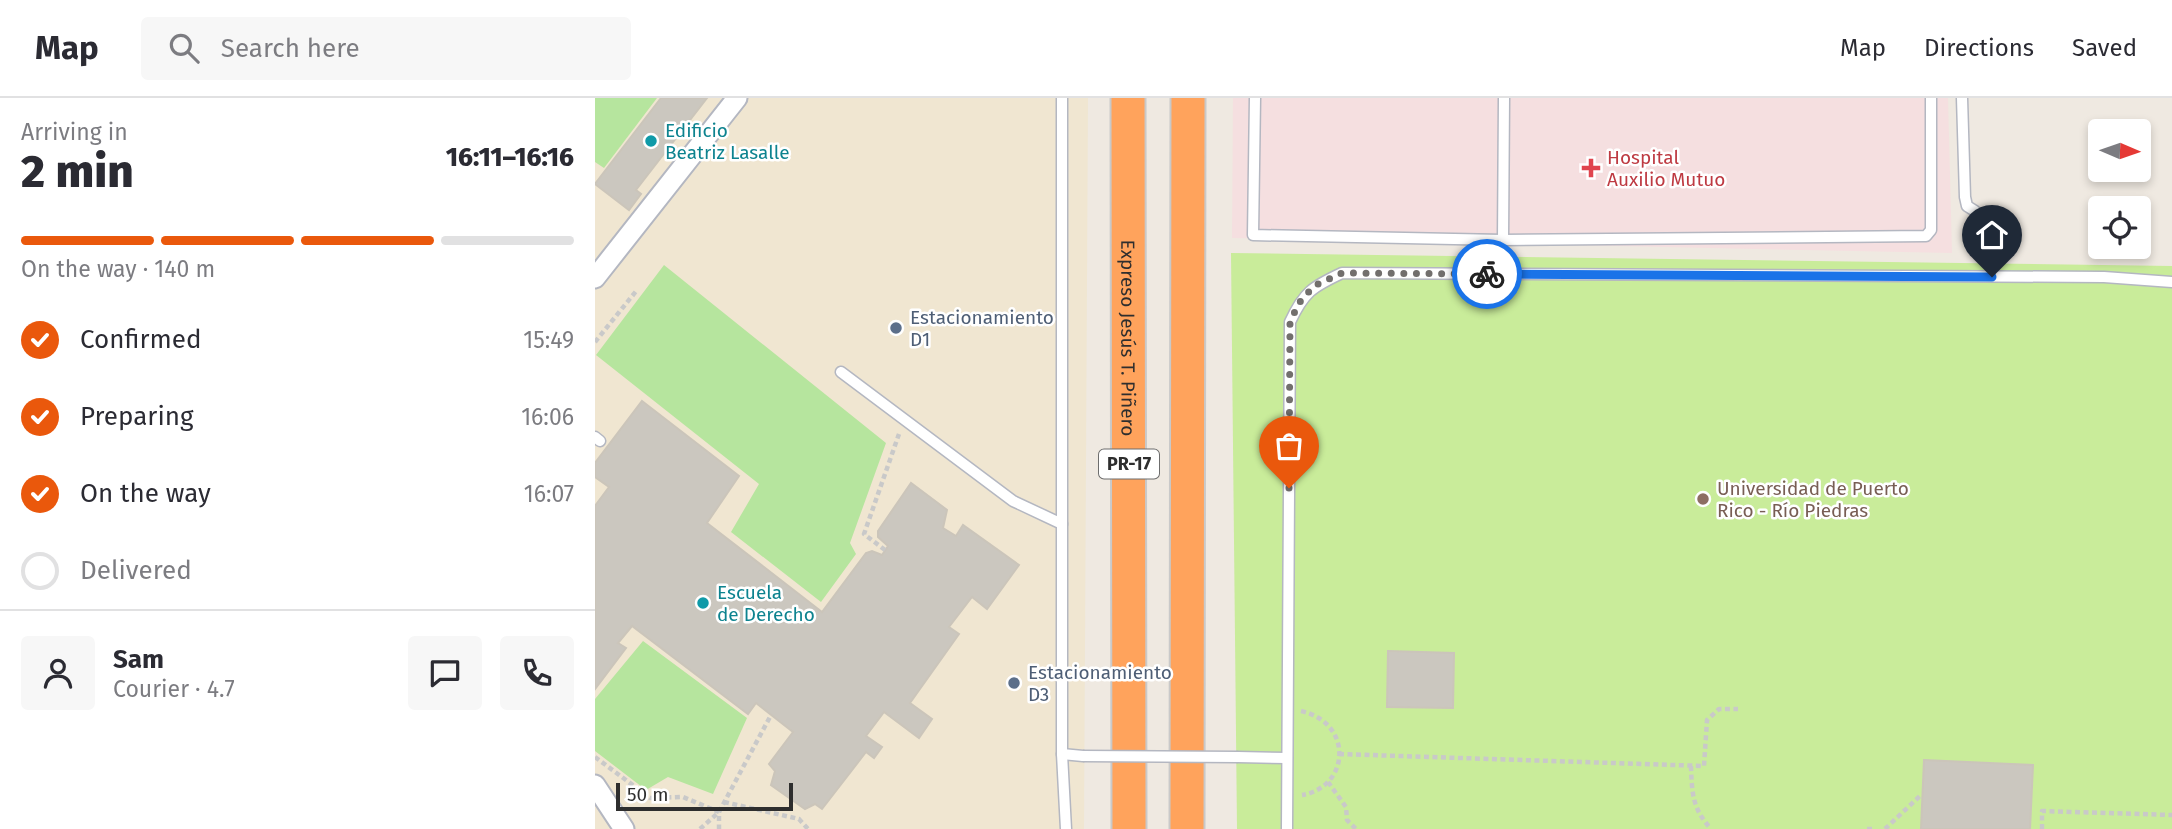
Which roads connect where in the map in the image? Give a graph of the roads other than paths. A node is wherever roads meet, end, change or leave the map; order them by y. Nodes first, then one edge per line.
1 (737, 98) edge
2 (1062, 98) edge
3 (1128, 98) edge
4 (1188, 98) edge
5 (1255, 98) edge
6 (1504, 98) edge
7 (1931, 98) edge
8 (1962, 98) edge
9 (1975, 211) dead end
10 (1503, 240) junction
11 (595, 278) edge
12 (2172, 282) edge
13 (842, 372) dead end
14 (1062, 524) junction
15 (1062, 754) junction
16 (1287, 758) junction
17 (595, 786) edge
18 (624, 829) edge
19 (1066, 829) edge
20 (1129, 829) edge
21 (1187, 829) edge
22 (1287, 829) edge

1 - 11 street
2 - 14 lane
3 - 20 highway, Expreso Jesús T. Piñero / PR-17
4 - 21 highway, PR-17
5 - 10 lane
6 - 10 lane
7 - 10 lane
8 - 9 lane
12 - 16 lane
13 - 14 lane
14 - 15 lane
15 - 16 lane, bridge
15 - 19 lane
16 - 22 lane
17 - 18 street

